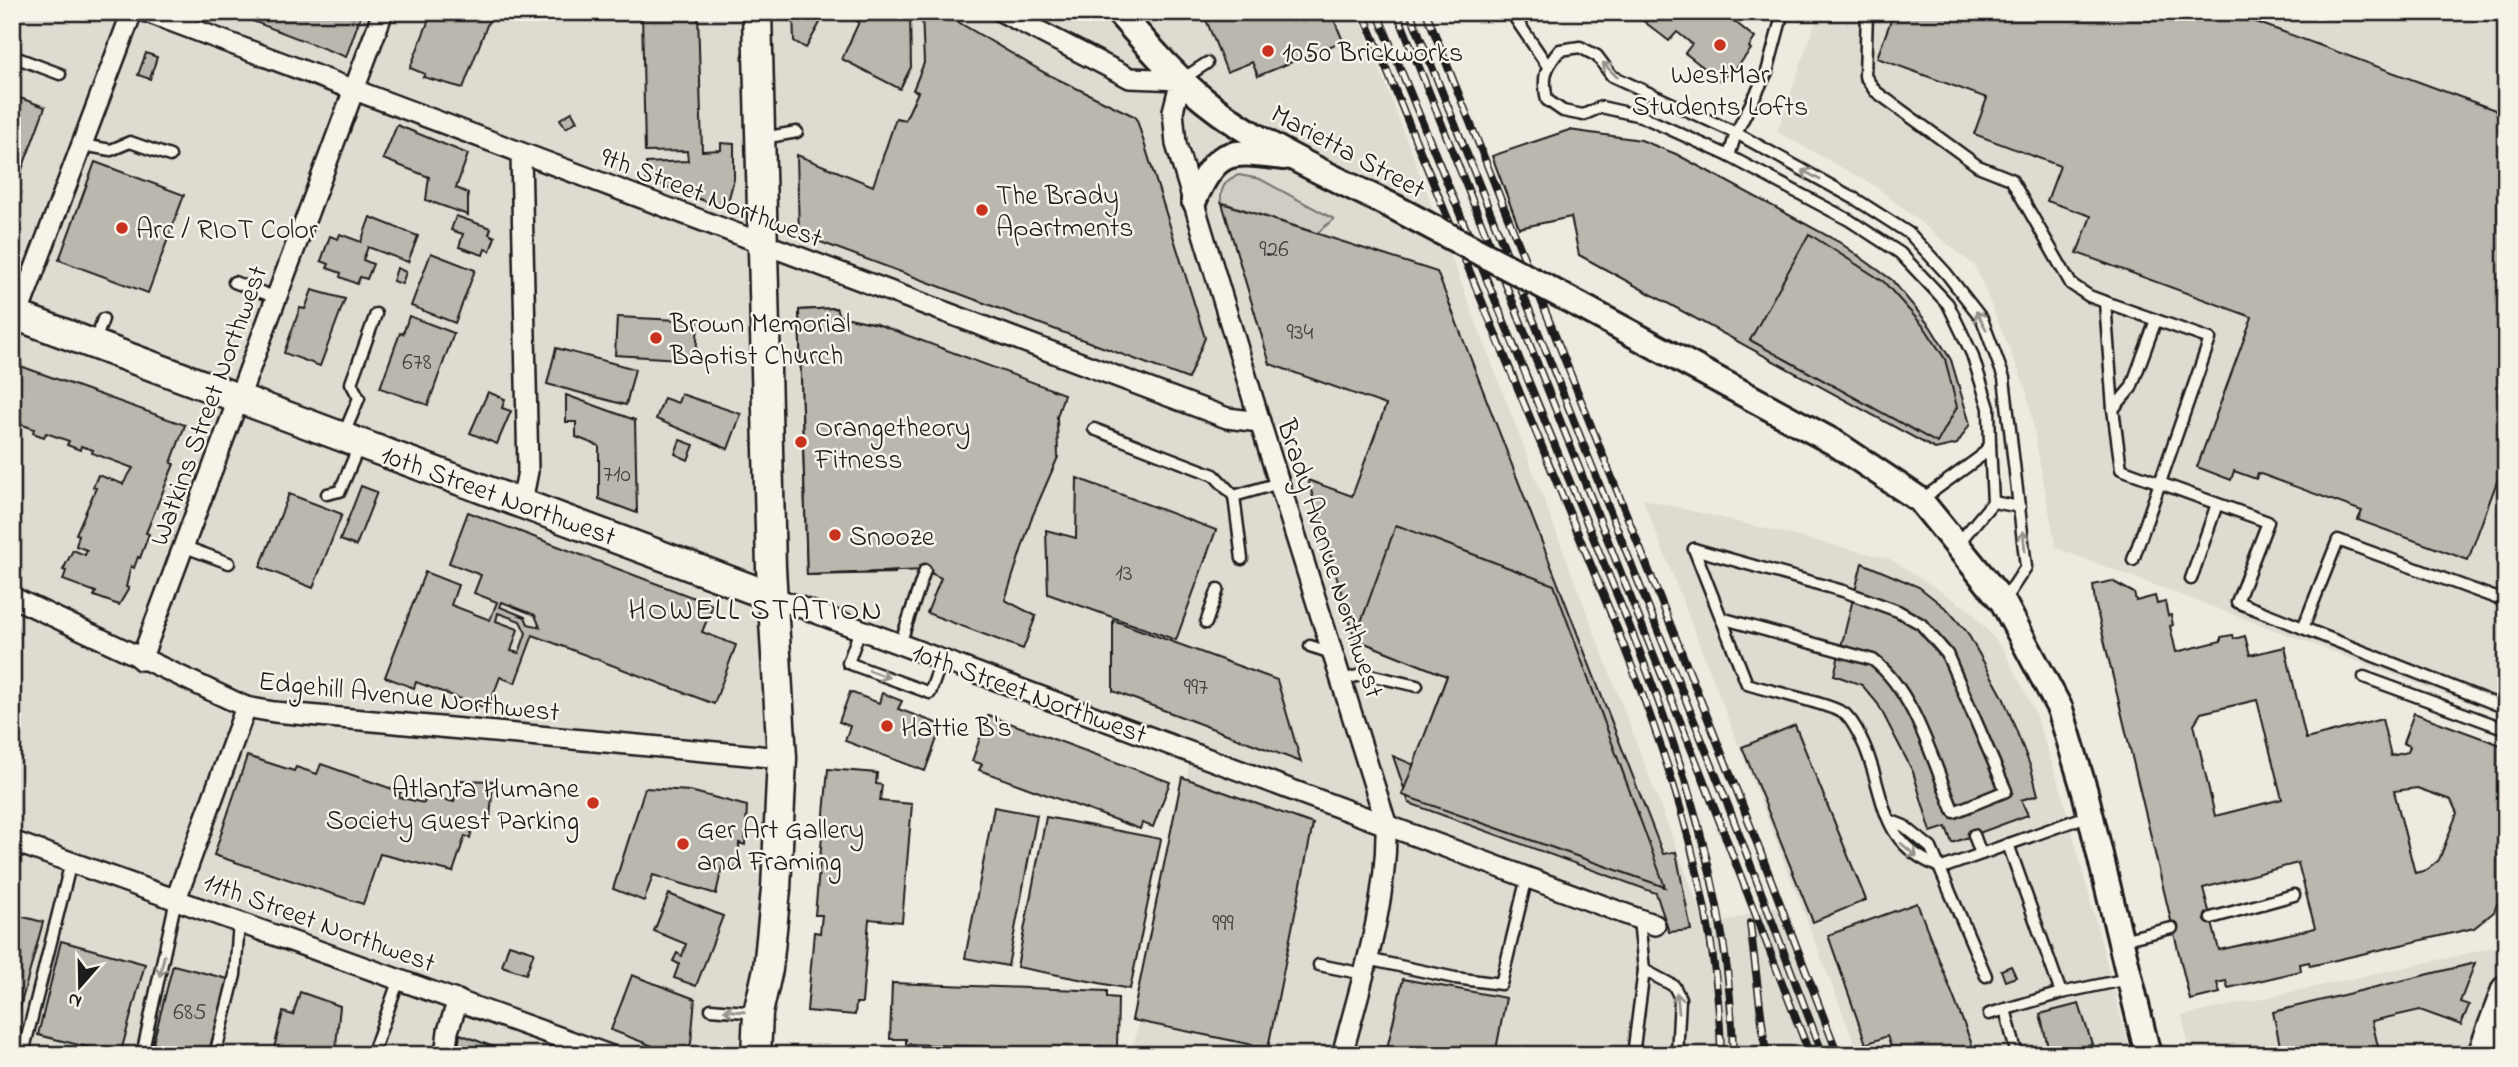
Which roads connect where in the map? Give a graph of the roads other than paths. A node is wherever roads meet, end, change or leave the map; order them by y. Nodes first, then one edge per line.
1 (132, 12) edge
2 (147, 12) edge
3 (383, 12) edge
4 (757, 12) edge
5 (1002, 12) edge
6 (1118, 12) edge
7 (1511, 12) edge
8 (1783, 12) edge
9 (1867, 12) edge
10 (2496, 12) edge
11 (2506, 16) edge
12 (12, 56) edge
13 (1207, 63) dead end
14 (1546, 65) junction
15 (60, 74) dead end
16 (1181, 80) junction
17 (353, 91) junction
18 (797, 132) dead end
19 (1736, 133) junction
20 (759, 139) junction
21 (82, 145) junction
22 (521, 154) junction
23 (170, 156) dead end
24 (1729, 156) junction
25 (1296, 158) junction
26 (1194, 200) junction
27 (761, 244) junction
28 (234, 282) dead end
29 (277, 298) junction
30 (2105, 302) junction
31 (376, 314) dead end
32 (14, 320) edge
33 (2156, 320) junction
34 (240, 398) junction
35 (2113, 409) junction
36 (1260, 422) junction
37 (1094, 429) dead end
38 (352, 439) junction
39 (1990, 444) junction
40 (1279, 483) junction
41 (2161, 483) junction
42 (327, 494) dead end
43 (1234, 496) junction
44 (1920, 500) junction
45 (522, 502) junction
46 (1993, 502) junction
47 (2217, 504) junction
48 (2020, 507) junction
49 (1956, 545) junction
50 (185, 547) junction
51 (1242, 559) dead end
52 (2133, 560) dead end
53 (229, 563) dead end
54 (925, 570) dead end
55 (2191, 579) dead end
56 (1219, 589) dead end
57 (2506, 595) edge
58 (12, 597) edge
59 (773, 597) junction
60 (2003, 602) junction
61 (1721, 618) junction
62 (1206, 623) dead end
63 (2303, 628) junction
64 (860, 630) junction
65 (900, 644) junction
66 (1310, 646) dead end
67 (1333, 653) junction
68 (141, 660) junction
69 (942, 660) junction
70 (2364, 677) dead end
71 (1341, 680) junction
72 (1417, 686) dead end
73 (246, 707) junction
74 (2506, 708) edge
75 (2506, 729) edge
76 (782, 758) junction
77 (2090, 815) junction
78 (1889, 820) junction
79 (1386, 823) junction
80 (1974, 835) dead end
81 (12, 841) edge
82 (2008, 844) junction
83 (1981, 854) junction
84 (71, 862) junction
85 (1942, 868) junction
86 (1527, 876) junction
87 (2294, 895) dead end
88 (176, 900) junction
89 (2211, 918) dead end
90 (239, 922) junction
91 (1647, 922) joint
92 (2172, 928) dead end
93 (2120, 940) junction
94 (1319, 965) dead end
95 (1365, 967) junction
96 (1644, 970) junction
97 (1986, 976) dead end
98 (399, 979) junction
99 (2130, 979) junction
100 (2506, 990) edge
101 (2061, 993) junction
102 (458, 1000) junction
103 (711, 1009) dead end
104 (2005, 1009) junction
105 (758, 1013) junction
106 (1989, 1014) dead end
107 (25, 1045) dead end
108 (142, 1055) edge
109 (215, 1055) edge
110 (372, 1055) edge
111 (445, 1055) edge
112 (610, 1055) edge
113 (756, 1055) edge
114 (1342, 1055) edge
115 (1633, 1055) edge
116 (1677, 1055) edge
117 (2017, 1055) edge
118 (2148, 1055) edge
119 (2482, 1055) edge

1 - 21 street
2 - 17 street, 9th Street Northwest
3 - 17 street, Watkins Street Northwest
4 - 20 main road
5 - 16 street
6 - 16 street, Marietta Street
7 - 14 lane
8 - 19 lane
9 - 30 lane
10 - 11 lane
12 - 15 lane
13 - 16 lane
19 -> 14 lane
14 - 24 lane
16 - 25 street, Marietta Street
16 - 26 street, Brady Avenue Northwest
17 - 22 street, 9th Street Northwest
17 - 29 street, Watkins Street Northwest
18 - 20 lane
19 - 24 lane
48 -> 19 lane
20 - 27 main road
21 - 23 lane
21 - 32 street
22 - 27 street, 9th Street Northwest
22 - 45 street
24 - 39 lane
25 - 26 street
25 - 44 street, Marietta Street, bridge
26 - 36 street, Brady Avenue Northwest
27 - 36 street, 9th Street Northwest
27 - 59 main road
28 - 29 lane
29 - 34 street, Watkins Street Northwest
30 - 33 lane
30 - 35 lane
31 - 38 lane
32 - 34 main road, 10th Street Northwest
33 - 35 lane
33 - 41 lane
34 - 38 main road, 10th Street Northwest
34 - 50 street, Watkins Street Northwest
35 - 41 lane
36 - 40 street, Brady Avenue Northwest
37 - 43 lane
38 - 42 lane
38 - 45 main road, 10th Street Northwest
39 - 44 lane
39 - 46 lane
40 - 43 lane
40 - 67 street, Brady Avenue Northwest
41 - 47 lane
41 - 52 lane
43 - 51 lane
44 - 49 street, Marietta Street
45 - 59 main road, 10th Street Northwest
46 - 48 lane
46 - 49 lane
47 - 55 lane
47 - 63 lane
60 -> 48 lane
49 - 60 street, Marietta Street
50 - 53 lane
50 - 68 street, Watkins Street Northwest
54 - 65 lane
56 - 62 lane
57 - 63 lane
58 - 68 street, Edgehill Avenue Northwest
59 - 64 street, 10th Street Northwest
59 - 76 main road
60 - 77 street, Marietta Street
61 - 61 lane
61 - 78 lane
63 - 74 lane
64 - 65 street, 10th Street Northwest
64 -> 69 lane
65 - 69 street, 10th Street Northwest
66 - 67 lane
67 - 71 street, Brady Avenue Northwest
68 - 73 street, Edgehill Avenue Northwest
69 - 79 street, 10th Street Northwest
70 - 75 lane
71 - 72 lane
71 - 79 street, Brady Avenue Northwest
73 - 76 street, Edgehill Avenue Northwest
73 - 88 street
76 - 105 main road
77 - 82 lane
77 - 93 street, Marietta Street
78 - 85 lane
78 -> 85 lane
79 - 86 street, 10th Street Northwest
79 - 95 street, Brady Avenue Northwest
80 - 83 lane
81 - 84 street, 11th Street Northwest
82 - 83 lane
82 - 101 lane
83 - 85 lane
84 - 88 street, 11th Street Northwest
84 - 107 lane
85 - 97 lane
86 - 91 street, 10th Street Northwest
86 - 95 lane
87 - 89 lane
88 - 90 street, 11th Street Northwest
88 -> 108 lane
90 - 98 street, 11th Street Northwest
90 - 109 lane
91 - 96 lane
92 - 93 lane
93 - 99 street, Marietta Street
94 - 95 lane
95 - 114 street, Brady Avenue Northwest
96 - 115 lane
116 -> 96 lane
98 - 102 street, 11th Street Northwest
98 - 110 lane
99 - 101 lane
99 - 118 street, Marietta Street
100 - 119 main road
101 - 104 lane
102 - 111 street
102 - 112 street, 11th Street Northwest
105 -> 103 lane
104 - 106 lane
104 - 117 lane
105 - 113 main road

